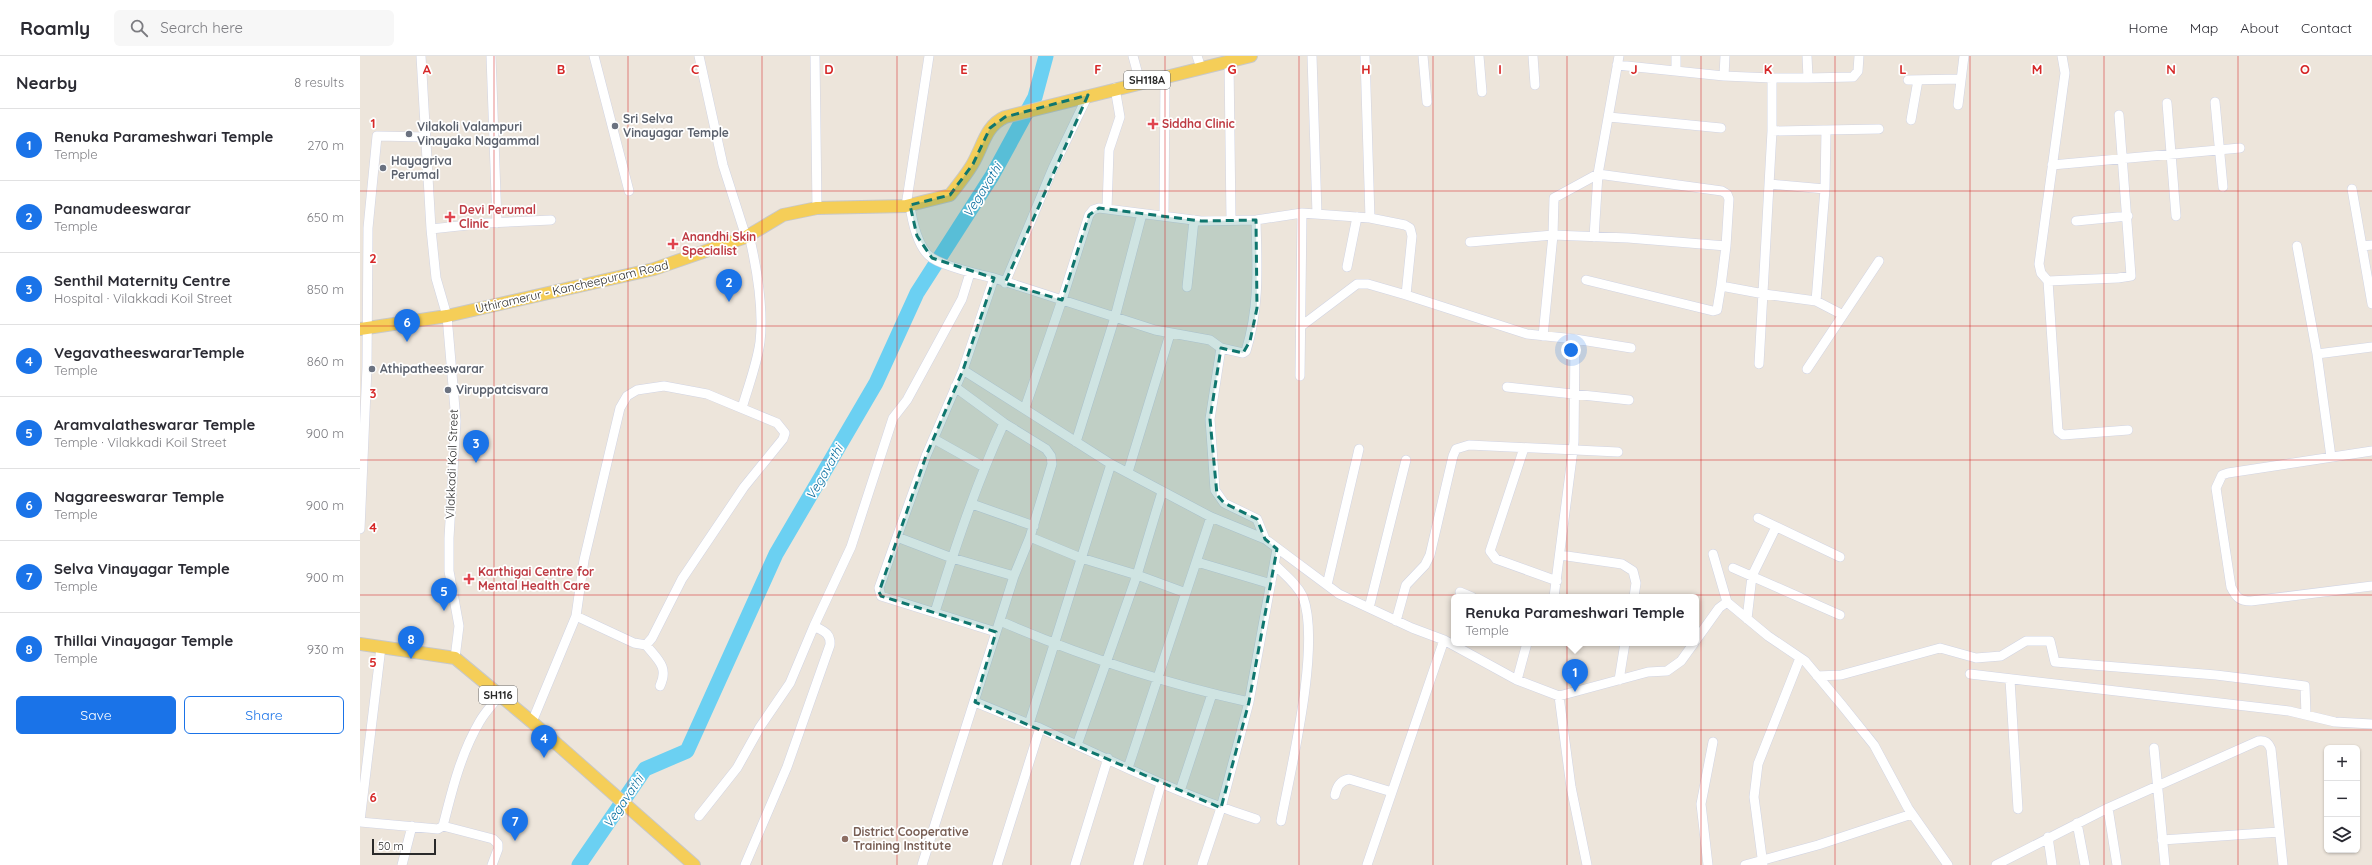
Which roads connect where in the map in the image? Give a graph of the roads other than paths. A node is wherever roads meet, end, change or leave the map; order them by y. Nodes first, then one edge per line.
1 (421, 56) edge
2 (492, 56) edge
3 (594, 56) edge
4 (699, 56) edge
5 (815, 56) edge
6 (929, 56) edge
7 (1133, 56) edge
8 (1197, 56) edge
9 (1251, 56) edge
10 (1312, 56) edge
11 (1365, 56) edge
12 (1423, 56) edge
13 (1479, 56) edge
14 (1533, 56) edge
15 (1676, 56) edge
16 (1725, 56) edge
17 (1807, 56) edge
18 (1859, 56) edge
19 (1964, 56) edge
20 (2062, 56) edge
21 (1618, 60) edge
22 (1228, 61) junction
23 (1200, 68) junction
24 (1676, 70) junction
25 (1165, 76) junction
26 (1724, 76) junction
27 (1772, 78) junction
28 (1808, 78) junction
29 (1961, 79) junction
30 (1908, 80) dead end
31 (1918, 80) junction
32 (1140, 82) junction
33 (1535, 85) dead end
34 (1115, 88) junction
35 (1482, 92) dead end
36 (1088, 94) junction
37 (1427, 102) dead end
38 (2215, 102) dead end
39 (2167, 103) dead end
40 (1958, 105) dead end
41 (2119, 115) dead end
42 (1608, 118) junction
43 (1911, 120) dead end
44 (1721, 128) dead end
45 (1879, 129) dead end
46 (1826, 130) junction
47 (1772, 131) junction
48 (424, 137) junction
49 (2240, 148) dead end
50 (2219, 150) junction
51 (2171, 154) junction
52 (2123, 159) junction
53 (2052, 165) junction
54 (1598, 174) junction
55 (1770, 184) junction
56 (2223, 188) dead end
57 (1824, 189) junction
58 (2352, 189) dead end
59 (629, 191) dead end
60 (908, 206) junction
61 (817, 208) junction
62 (1107, 209) junction
63 (1302, 213) junction
64 (1142, 214) junction
65 (1317, 214) junction
66 (1164, 216) junction
67 (2128, 216) junction
68 (2176, 216) dead end
69 (1357, 218) junction
70 (1370, 218) junction
71 (551, 220) dead end
72 (1194, 220) junction
73 (1231, 220) junction
74 (1256, 220) junction
75 (2076, 221) dead end
76 (497, 223) junction
77 (431, 229) junction
78 (1554, 235) junction
79 (748, 236) junction
80 (1594, 237) junction
81 (1470, 242) dead end
82 (2372, 245) edge
83 (1726, 246) junction
84 (2297, 246) dead end
85 (2362, 246) junction
86 (1879, 262) dead end
87 (1347, 267) dead end
88 (967, 271) junction
89 (994, 278) junction
90 (1586, 280) dead end
91 (2048, 281) junction
92 (1004, 283) junction
93 (1721, 286) junction
94 (1187, 287) dead end
95 (1764, 294) junction
96 (1406, 295) junction
97 (1062, 300) junction
98 (1816, 301) junction
99 (2372, 304) edge
100 (1843, 315) junction
101 (447, 316) junction
102 (1115, 317) junction
103 (1300, 327) junction
104 (363, 329) edge
105 (1170, 334) junction
106 (1542, 336) junction
107 (1575, 339) junction
108 (2372, 347) edge
109 (1221, 348) junction
110 (1630, 348) dead end
111 (2317, 354) junction
112 (1760, 364) dead end
113 (1807, 369) dead end
114 (963, 370) junction
115 (1300, 376) dead end
116 (1507, 387) dead end
117 (955, 388) junction
118 (1573, 394) junction
119 (1629, 400) dead end
120 (742, 408) junction
121 (1025, 408) junction
122 (1004, 423) junction
123 (2128, 430) dead end
124 (934, 439) junction
125 (1076, 442) junction
126 (1524, 448) junction
127 (1573, 448) junction
128 (1359, 449) dead end
129 (2372, 451) edge
130 (1618, 452) dead end
131 (2332, 457) junction
132 (1406, 460) dead end
133 (1111, 464) junction
134 (984, 467) junction
135 (1128, 472) junction
136 (1162, 492) junction
137 (972, 504) junction
138 (1211, 517) junction
139 (1758, 518) dead end
140 (1034, 526) junction
141 (1776, 527) junction
142 (360, 529) edge
143 (897, 537) junction
144 (1030, 537) junction
145 (1265, 539) junction
146 (1277, 549) junction
147 (1713, 554) dead end
148 (1560, 555) junction
149 (1840, 557) dead end
150 (952, 558) junction
151 (1081, 558) junction
152 (1197, 562) junction
153 (1275, 565) junction
154 (1733, 568) dead end
155 (1137, 575) junction
156 (1014, 576) junction
157 (1752, 576) junction
158 (1557, 581) junction
159 (1271, 584) junction
160 (1327, 586) junction
161 (2372, 586) edge
162 (1460, 592) dead end
163 (1186, 593) junction
164 (1465, 594) edge
165 (1555, 594) edge
166 (1634, 594) edge
167 (1727, 602) junction
168 (1369, 608) junction
169 (936, 612) junction
170 (1840, 615) dead end
171 (576, 616) junction
172 (1747, 619) junction
173 (1000, 621) junction
174 (1396, 621) junction
175 (814, 626) junction
176 (996, 632) junction
177 (1699, 636) edge
178 (1444, 640) junction
179 (360, 644) edge
180 (1451, 644) edge
181 (646, 645) junction
182 (1054, 645) junction
183 (1455, 646) edge
184 (1526, 646) edge
185 (1625, 646) edge
186 (1692, 646) edge
187 (381, 647) junction
188 (455, 658) junction
189 (1800, 658) junction
190 (1106, 664) junction
191 (1970, 674) dead end
192 (1818, 676) junction
193 (1158, 679) junction
194 (1517, 680) junction
195 (1619, 680) junction
196 (2010, 680) junction
197 (660, 686) dead end
198 (1212, 694) junction
199 (499, 696) junction
200 (1559, 696) junction
201 (975, 702) junction
202 (1249, 702) junction
203 (2306, 715) junction
204 (532, 722) junction
205 (1029, 724) junction
206 (2372, 724) edge
207 (1040, 728) junction
208 (1713, 742) dead end
209 (1077, 745) junction
210 (2154, 748) dead end
211 (1108, 758) junction
212 (1128, 768) junction
213 (1162, 784) junction
214 (2157, 787) junction
215 (1180, 791) junction
216 (1392, 792) junction
217 (1335, 794) dead end
218 (1221, 808) junction
219 (2108, 808) junction
220 (2018, 809) dead end
221 (1912, 814) junction
222 (699, 816) dead end
223 (1256, 819) dead end
224 (360, 821) edge
225 (1281, 821) dead end
226 (2077, 823) junction
227 (412, 826) junction
228 (443, 826) junction
229 (2278, 832) junction
230 (2048, 837) junction
231 (2162, 840) junction
232 (1762, 863) edge
233 (402, 865) edge
234 (492, 865) edge
235 (694, 865) edge
236 (745, 865) edge
237 (922, 865) edge
238 (997, 865) edge
239 (1075, 865) edge
240 (1138, 865) edge
241 (1202, 865) edge
242 (1367, 865) edge
243 (1587, 865) edge
244 (1708, 865) edge
245 (1745, 865) edge
246 (1948, 865) edge
247 (1996, 865) edge
248 (2052, 865) edge
249 (2085, 865) edge
250 (2117, 865) edge
251 (2165, 865) edge
252 (2283, 865) edge

1 - 48 street, Vilakkadi Koil Street
2 - 76 street
3 - 59 street
4 - 79 street
5 - 61 street
6 - 60 street
7 - 32 street
8 - 23 street
9 - 22 main road, Uthiramerur - Kancheepuram Road / SH118A
10 - 65 street
11 - 70 street
12 - 37 street
13 - 35 street
14 - 33 street
15 - 24 street
16 - 26 street
17 - 28 street
18 - 28 street
19 - 29 street
20 - 53 street
21 - 24 street
21 - 42 street
22 - 23 main road, Uthiramerur - Kancheepuram Road / SH118A
22 - 73 street
23 - 25 main road, Uthiramerur - Kancheepuram Road / SH118A
24 - 26 street
25 - 32 main road, Uthiramerur - Kancheepuram Road / SH118A
25 - 66 street
26 - 27 street
27 - 28 street
27 - 47 street
29 - 31 street
29 - 40 street
30 - 31 street
31 - 43 street
32 - 34 main road, Uthiramerur - Kancheepuram Road / SH118A
34 - 36 main road, Uthiramerur - Kancheepuram Road / SH118A
34 - 62 street
36 - 60 main road, Uthiramerur - Kancheepuram Road / SH118A
36 - 92 street
38 - 50 street
39 - 51 street
41 - 52 street
42 - 44 street
42 - 54 street
45 - 46 street
46 - 47 street
46 - 57 street
47 - 55 street
48 - 77 street, Vilakkadi Koil Street
48 - 104 street
49 - 50 street
50 - 51 street
50 - 56 street
51 - 52 street
51 - 68 street
52 - 53 street
52 - 67 street
53 - 91 street
54 - 78 street
54 - 80 street
54 - 83 street
55 - 57 street
55 - 95 street
57 - 98 street
58 - 85 street
60 - 61 main road, Uthiramerur - Kancheepuram Road / SH118A
60 - 88 street
61 - 79 main road, Uthiramerur - Kancheepuram Road / SH118A
62 - 64 street
62 - 97 street
63 - 65 street
63 - 74 street
63 - 103 street
64 - 66 street
64 - 102 street
65 - 69 street
66 - 72 street
67 - 75 street
67 - 91 street
69 - 70 street
69 - 87 street
70 - 96 street
71 - 76 street
72 - 73 street
72 - 94 street
73 - 74 street
74 - 109 street
76 - 77 street
77 - 101 street, Vilakkadi Koil Street
78 - 80 street
78 - 81 street
78 - 106 street
79 - 101 main road, Uthiramerur - Kancheepuram Road / SH118A
79 - 120 street
80 - 83 street
82 - 85 street
83 - 93 street
84 - 111 street
85 - 99 street
86 - 100 street
88 - 89 street
88 - 175 street
89 - 92 street
89 - 114 street
90 - 93 street
91 - 123 street
92 - 97 street
93 - 95 street
95 - 98 street
95 - 112 street
96 - 103 street
96 - 106 street
97 - 102 street
97 - 121 street
98 - 100 street
100 - 113 street
101 - 104 main road, Uthiramerur - Kancheepuram Road / SH118A
101 - 188 street, Vilakkadi Koil Street
102 - 105 street
102 - 125 street
103 - 115 street
104 - 142 street
105 - 109 street
105 - 135 street
106 - 107 street
107 - 110 street
107 - 118 street
108 - 111 street
109 - 145 street
111 - 131 street
114 - 117 street
114 - 121 street
116 - 118 street
117 - 122 street
117 - 124 street
118 - 119 street
118 - 127 street
120 - 171 street
120 - 181 street
121 - 125 street
122 - 134 street
122 - 140 street
124 - 134 street
124 - 143 street
125 - 133 street
126 - 127 street
126 - 158 street
126 - 174 street
127 - 130 street
127 - 148 street
128 - 160 street
129 - 131 street
131 - 161 street
132 - 168 street
133 - 135 street
133 - 151 street
134 - 137 street
135 - 136 street
136 - 138 street
136 - 155 street
137 - 140 street
137 - 150 street
138 - 145 street
138 - 152 street
139 - 141 street
140 - 144 street
141 - 149 street
141 - 157 street
143 - 150 street
143 - 169 street
144 - 151 street
144 - 156 street
145 - 146 street
146 - 153 street
146 - 160 street
147 - 167 street
148 - 158 street
148 - 166 street
150 - 156 street
150 - 169 street
151 - 155 street
151 - 182 street
152 - 159 street
152 - 163 street
153 - 159 street
153 - 225 street
154 - 157 street
155 - 163 street
155 - 190 street
156 - 173 street
157 - 170 street
157 - 172 street
158 - 165 street
159 - 202 street
160 - 168 street
162 - 164 street
163 - 193 street
167 - 172 street
167 - 177 street
168 - 174 street
169 - 176 street
171 - 181 street
171 - 204 street
172 - 189 street
173 - 176 street
173 - 182 street
174 - 178 street
175 - 222 street
175 - 236 street
176 - 201 street
178 - 180 street
178 - 216 street
179 - 187 main road
181 - 197 street
182 - 190 street
182 - 205 street
183 - 194 street
184 - 194 street
185 - 195 street
186 - 195 street
187 - 188 main road
187 - 224 street
188 - 199 main road, SH116
189 - 192 street
189 - 232 street
190 - 193 street
190 - 209 street
191 - 196 street
192 - 203 street
192 - 221 street
193 - 198 street
193 - 212 street
194 - 200 street
195 - 200 street
196 - 203 street
196 - 220 street
198 - 202 street
198 - 215 street
199 - 204 main road, SH116
199 - 228 street
200 - 243 street
201 - 205 street
201 - 237 street
202 - 218 street
203 - 206 street
204 - 235 main road, SH116
205 - 207 street
207 - 209 street
207 - 238 street
208 - 244 street
209 - 211 street
210 - 214 street
211 - 212 street
211 - 239 street
212 - 213 street
213 - 215 street
213 - 240 street
214 - 219 street
214 - 229 street
214 - 231 street
215 - 218 street
216 - 217 street
216 - 242 street
218 - 223 street
218 - 241 street
219 - 226 street
219 - 250 street
221 - 232 street
221 - 246 street
224 - 227 street
226 - 230 street
226 - 249 street
227 - 228 street
227 - 233 street
228 - 234 street
229 - 231 street
229 - 252 street
230 - 247 street
230 - 248 street
231 - 251 street
232 - 245 street

